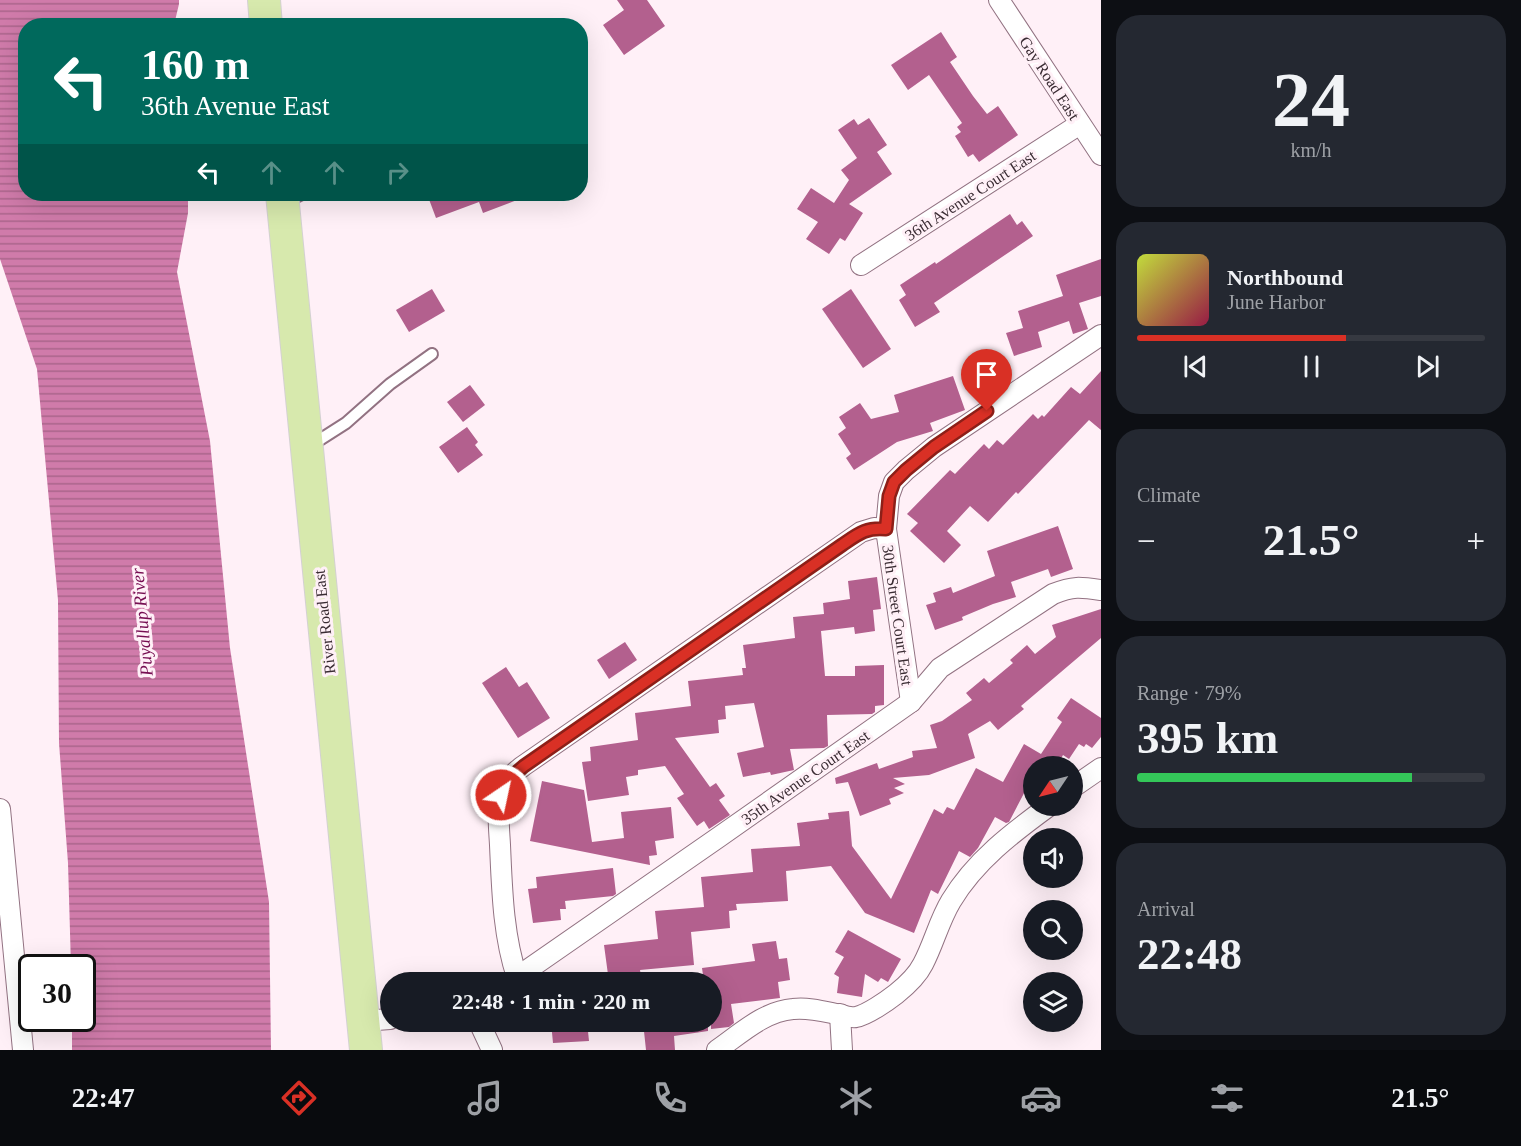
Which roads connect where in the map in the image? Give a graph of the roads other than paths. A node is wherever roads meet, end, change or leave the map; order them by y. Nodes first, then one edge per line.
1 (264, 0) edge
2 (999, 0) edge
3 (265, 18) edge
4 (1080, 124) junction
5 (1101, 155) edge
6 (289, 201) edge
7 (861, 265) dead end
8 (1101, 335) edge
9 (432, 354) dead end
10 (307, 448) junction
11 (886, 529) junction
12 (1101, 591) edge
13 (911, 702) junction
14 (1101, 768) edge
15 (1083, 780) edge
16 (0, 809) edge
17 (1035, 816) edge
18 (513, 972) edge
19 (524, 972) edge
20 (840, 1014) junction
21 (373, 1030) edge
22 (484, 1032) edge
23 (23, 1050) edge
24 (492, 1050) edge
25 (717, 1050) edge
26 (842, 1050) edge

1 - 3 main road
2 - 4 street, Gay Road East
4 - 5 street, Gay Road East
4 - 7 street, 36th Avenue Court East
6 - 10 main road, River Road East
8 - 11 street, 30th Street Court East
9 - 10 lane
10 - 21 main road, River Road East
11 - 13 street, 30th Street Court East
11 - 18 street
12 - 13 street, 35th Avenue Court East
13 - 19 street, 35th Avenue Court East
14 - 15 street
16 - 23 street
17 - 20 street
20 - 25 street
20 - 26 street
22 - 24 street

